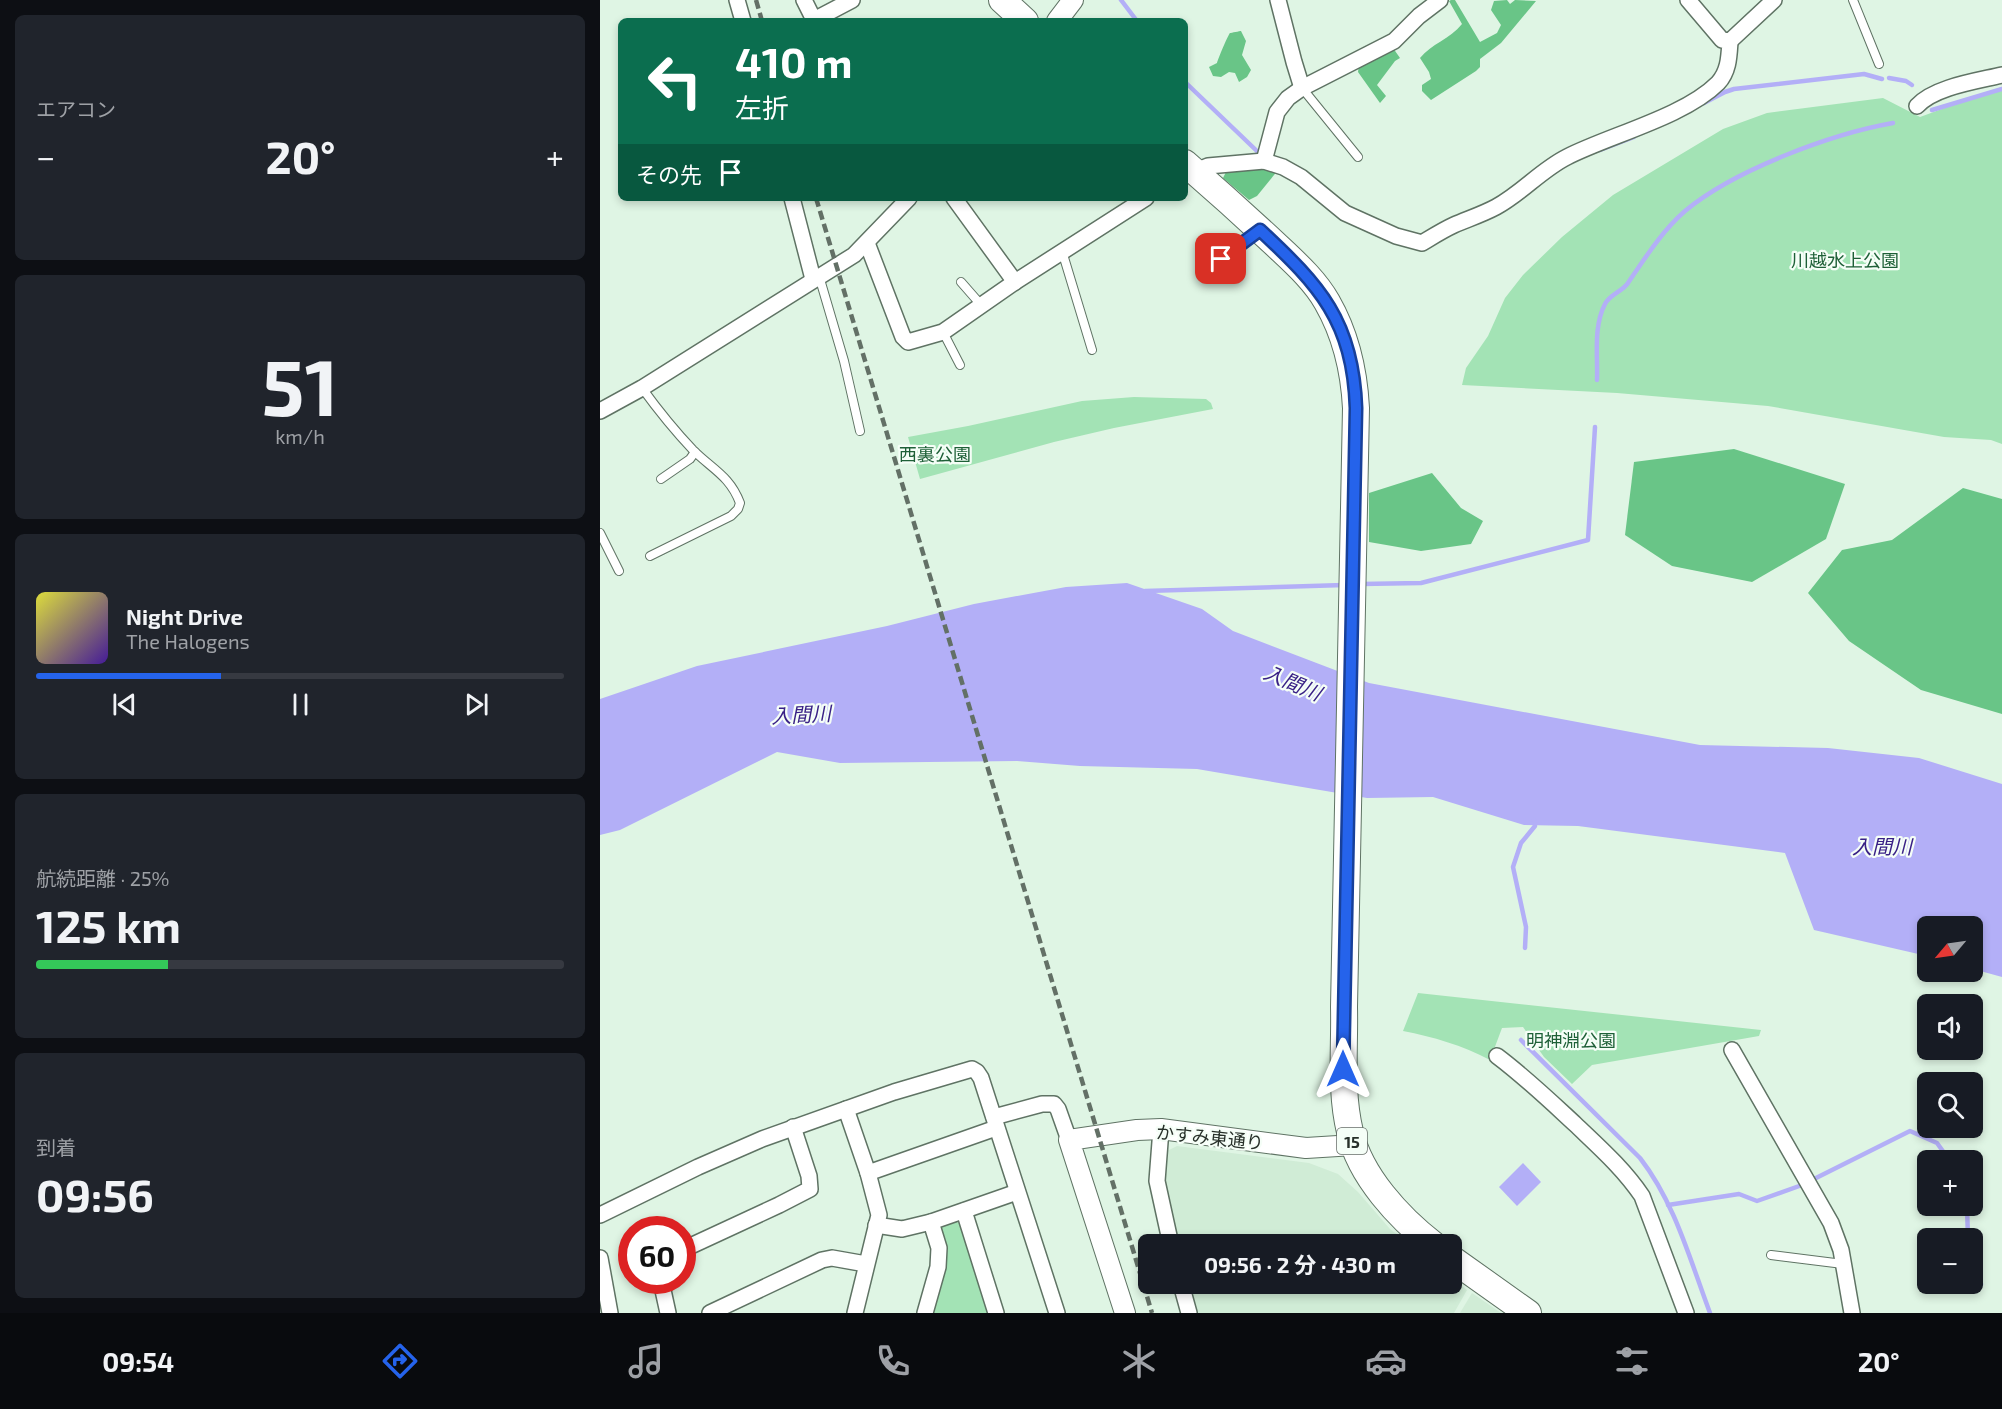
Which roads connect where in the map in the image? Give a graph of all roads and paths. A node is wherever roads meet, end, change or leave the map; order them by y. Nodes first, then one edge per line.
1 (737, 0) edge
2 (804, 0) edge
3 (852, 0) edge
4 (1002, 0) edge
5 (1073, 0) edge
6 (1278, 0) edge
7 (1440, 0) edge
8 (1688, 0) edge
9 (1774, 0) edge
10 (1853, 0) edge
11 (742, 18) edge
12 (812, 18) edge
13 (817, 18) edge
14 (1022, 18) edge
15 (1059, 18) edge
16 (1730, 41) junction
17 (1879, 64) dead end
18 (2002, 75) edge
19 (1302, 88) junction
20 (1917, 106) dead end
21 (1358, 157) dead end
22 (1264, 161) junction
23 (1188, 170) edge
24 (793, 201) edge
25 (906, 201) edge
26 (956, 201) edge
27 (1129, 203) edge
28 (1260, 230) junction
29 (867, 243) junction
30 (1062, 251) junction
31 (1206, 270) dead end
32 (816, 277) junction
33 (961, 282) dead end
34 (1015, 282) junction
35 (982, 306) junction
36 (943, 332) junction
37 (1092, 350) dead end
38 (960, 365) dead end
39 (642, 388) junction
40 (600, 411) edge
41 (860, 431) dead end
42 (695, 452) junction
43 (661, 478) dead end
44 (600, 533) edge
45 (650, 556) dead end
46 (619, 571) dead end
47 (1732, 1050) dead end
48 (1497, 1056) dead end
49 (846, 1109) junction
50 (995, 1123) junction
51 (793, 1127) junction
52 (1161, 1129) junction
53 (1069, 1140) junction
54 (1354, 1145) junction
55 (868, 1173) junction
56 (1017, 1192) junction
57 (964, 1211) junction
58 (600, 1215) edge
59 (931, 1222) junction
60 (876, 1225) junction
61 (1169, 1234) edge
62 (1421, 1234) edge
63 (696, 1244) edge
64 (1771, 1255) dead end
65 (600, 1258) edge
66 (866, 1264) junction
67 (1844, 1264) junction
68 (1462, 1265) edge
69 (603, 1290) edge
70 (664, 1294) edge
71 (1184, 1294) edge
72 (610, 1313) edge
73 (668, 1313) edge
74 (710, 1313) edge
75 (855, 1313) edge
76 (926, 1313) edge
77 (996, 1313) edge
78 (1057, 1313) edge
79 (1125, 1313) edge
80 (1189, 1313) edge
81 (1528, 1313) edge
82 (1686, 1313) edge
83 (1852, 1313) edge

1 - 11 street
2 - 12 street
3 - 13 street
4 - 14 main road
5 - 15 street
6 - 19 street
7 - 19 street
8 - 16 street
9 - 16 street
10 - 17 lane
16 - 22 street
18 - 20 street
19 - 21 lane
19 - 22 street
22 - 23 street
23 - 28 main road, 15
24 - 32 street
25 - 29 street
26 - 34 street
27 - 30 street
28 - 31 lane
28 - 54 main road, 15
29 - 32 street
29 - 36 street
30 - 34 street
30 - 37 lane
32 - 39 street
32 - 41 lane
33 - 35 lane
34 - 35 street
35 - 36 street
36 - 38 lane
39 - 40 street
39 - 42 lane
42 - 43 lane
42 - 45 lane
44 - 46 lane
47 - 67 street
48 - 82 street
49 - 50 street
49 - 51 street
49 - 55 street
50 - 53 street
50 - 55 street
50 - 56 street
51 - 58 street
51 - 63 street
52 - 53 street, かすみ東通り
52 - 54 street, かすみ東通り
52 - 61 street
53 - 79 street
54 - 62 main road, 15
55 - 60 street
56 - 57 street
56 - 78 street
57 - 59 street
57 - 77 street
59 - 60 street
59 - 76 street
60 - 66 street
64 - 67 lane
65 - 69 street
66 - 74 street
66 - 75 street
67 - 83 street
68 - 81 main road
69 - 72 street
70 - 73 street
71 - 80 street

